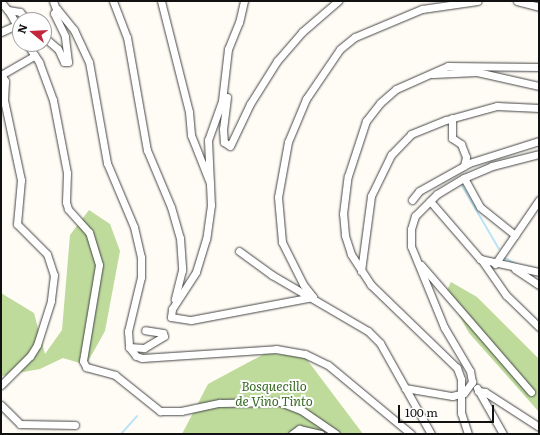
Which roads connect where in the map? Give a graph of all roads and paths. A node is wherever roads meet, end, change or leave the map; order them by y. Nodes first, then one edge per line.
1 (53, 1) edge
2 (113, 1) edge
3 (161, 1) edge
4 (338, 1) edge
5 (478, 1) edge
6 (517, 1) edge
7 (1, 2) edge
8 (245, 2) edge
9 (539, 7) edge
10 (56, 9) junction
11 (8, 10) junction
12 (20, 12) edge
13 (12, 17) edge
14 (12, 26) edge
15 (1, 32) edge
16 (231, 40) junction
17 (52, 43) edge
18 (33, 52) edge
19 (35, 55) junction
20 (539, 68) edge
21 (428, 74) junction
22 (1, 75) edge
23 (539, 86) edge
24 (2, 88) edge
25 (539, 108) edge
26 (452, 118) junction
27 (539, 141) edge
28 (539, 154) edge
29 (464, 166) junction
30 (464, 178) junction
31 (212, 184) junction
32 (412, 200) dead end
33 (539, 200) edge
34 (430, 201) junction
35 (536, 209) edge
36 (515, 235) junction
37 (239, 251) dead end
38 (480, 259) junction
39 (416, 260) junction
40 (495, 264) junction
41 (512, 267) junction
42 (361, 271) junction
43 (539, 272) edge
44 (539, 285) edge
45 (313, 297) junction
46 (172, 309) junction
47 (539, 327) edge
48 (145, 330) dead end
49 (129, 347) junction
50 (472, 382) junction
51 (1, 385) edge
52 (405, 388) junction
53 (478, 391) junction
54 (531, 392) dead end
55 (461, 395) junction
56 (1, 405) edge
57 (75, 426) dead end
58 (539, 427) edge
59 (292, 434) edge
60 (320, 434) edge
61 (336, 434) edge
62 (411, 434) edge
63 (431, 434) edge
64 (468, 434) edge
65 (504, 434) edge

1 - 10 street
2 - 46 street
3 - 31 street
4 - 16 street
5 - 45 street
6 - 9 street
7 - 11 street
8 - 16 street
10 - 17 street
10 - 49 street
11 - 12 street
11 - 13 street
14 - 15 street
16 - 31 street
18 - 19 street
19 - 22 street
19 - 61 street
20 - 21 street
21 - 23 street
21 - 42 street
22 - 24 street
24 - 51 street
25 - 26 street
26 - 29 street
26 - 42 street
27 - 29 street
28 - 30 street
29 - 32 street
30 - 34 street
30 - 36 street
31 - 46 street
33 - 35 street
34 - 38 street
34 - 39 street
35 - 36 street
36 - 40 street
37 - 45 street
38 - 40 street
38 - 47 street
39 - 50 street
39 - 54 street
40 - 41 street
41 - 43 street
41 - 44 street
42 - 55 street
45 - 46 street
45 - 52 street
48 - 49 street
49 - 62 street
50 - 53 street
50 - 55 street
52 - 55 street
52 - 63 street
53 - 58 street
53 - 65 street
55 - 64 street
56 - 57 street
59 - 60 street

